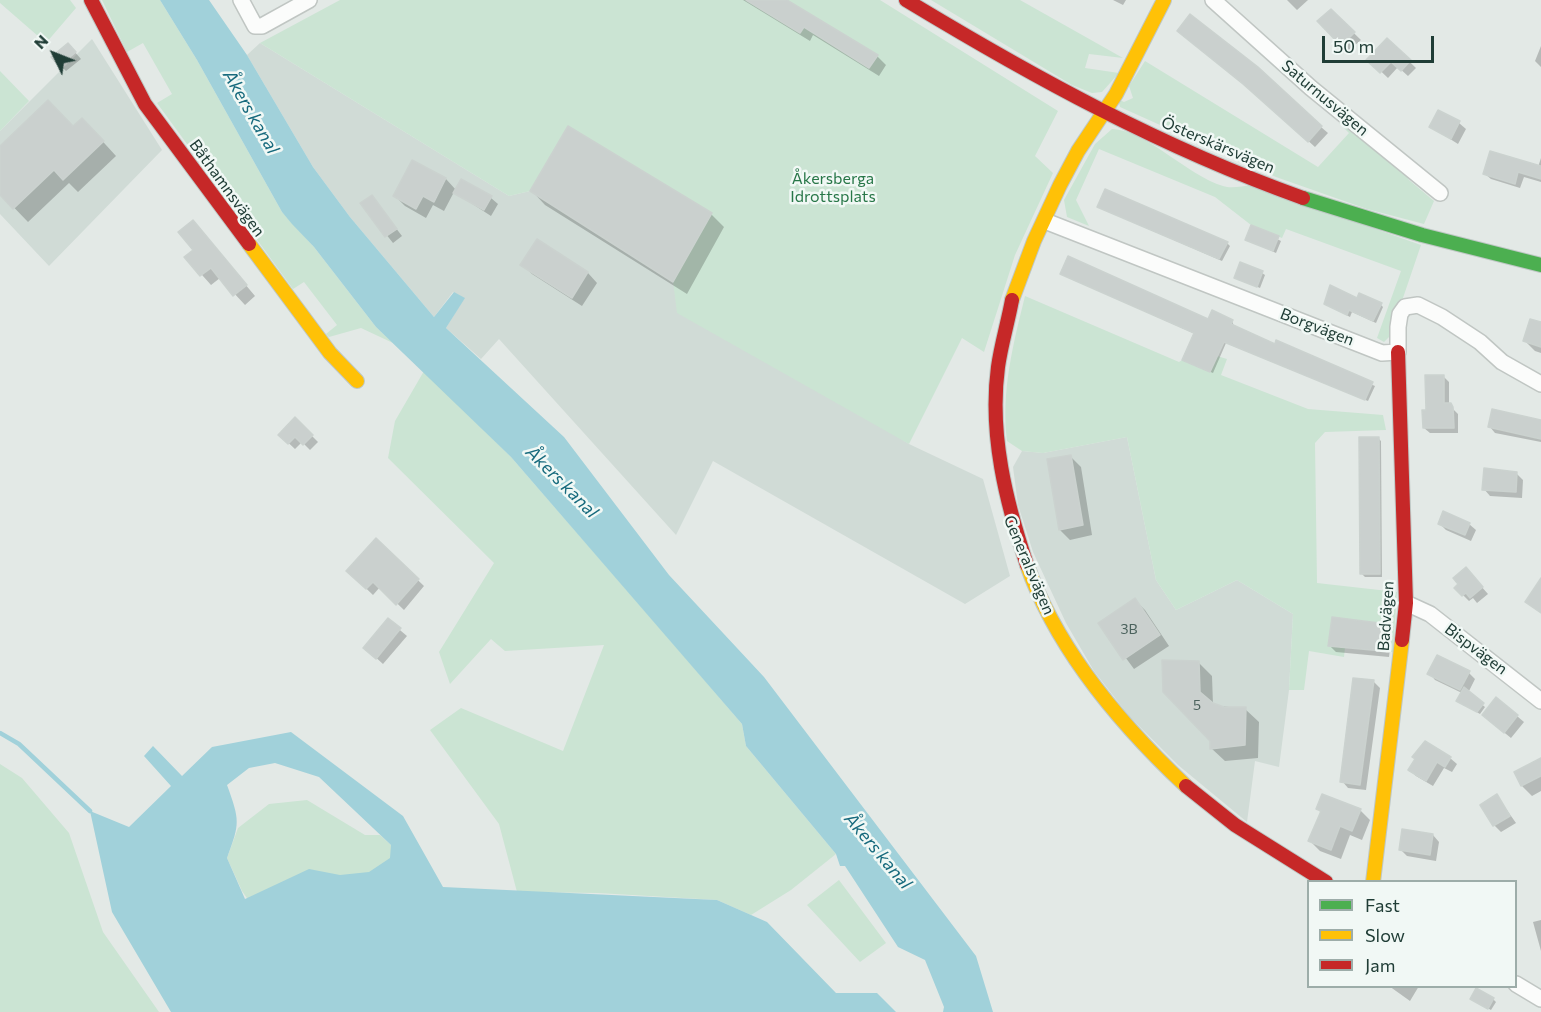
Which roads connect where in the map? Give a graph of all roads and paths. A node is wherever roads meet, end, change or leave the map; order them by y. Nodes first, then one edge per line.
1 (91, 0) edge
2 (241, 0) edge
3 (309, 0) edge
4 (906, 0) edge
5 (1164, 0) edge
6 (1213, 0) edge
7 (1102, 112) junction
8 (1440, 193) dead end
9 (1045, 221) junction
10 (1541, 265) edge
11 (1398, 352) junction
12 (357, 381) dead end
13 (1541, 384) edge
14 (1406, 603) junction
15 (1541, 701) edge
16 (1323, 880) edge
17 (1373, 880) edge
18 (1517, 985) edge
19 (1541, 999) edge

1 - 12 street, Båthamnsvägen
2 - 3 street
4 - 7 street, Österskärsvägen
5 - 7 street, Generalsvägen
6 - 8 street, Saturnusvägen
7 - 9 street, Generalsvägen
7 - 10 street, Österskärsvägen
9 - 11 street, Borgvägen
9 - 16 street, Generalsvägen
11 - 13 street
11 - 14 street, Badvägen
14 - 15 street, Bispvägen
14 - 17 street, Badvägen
18 - 19 street

